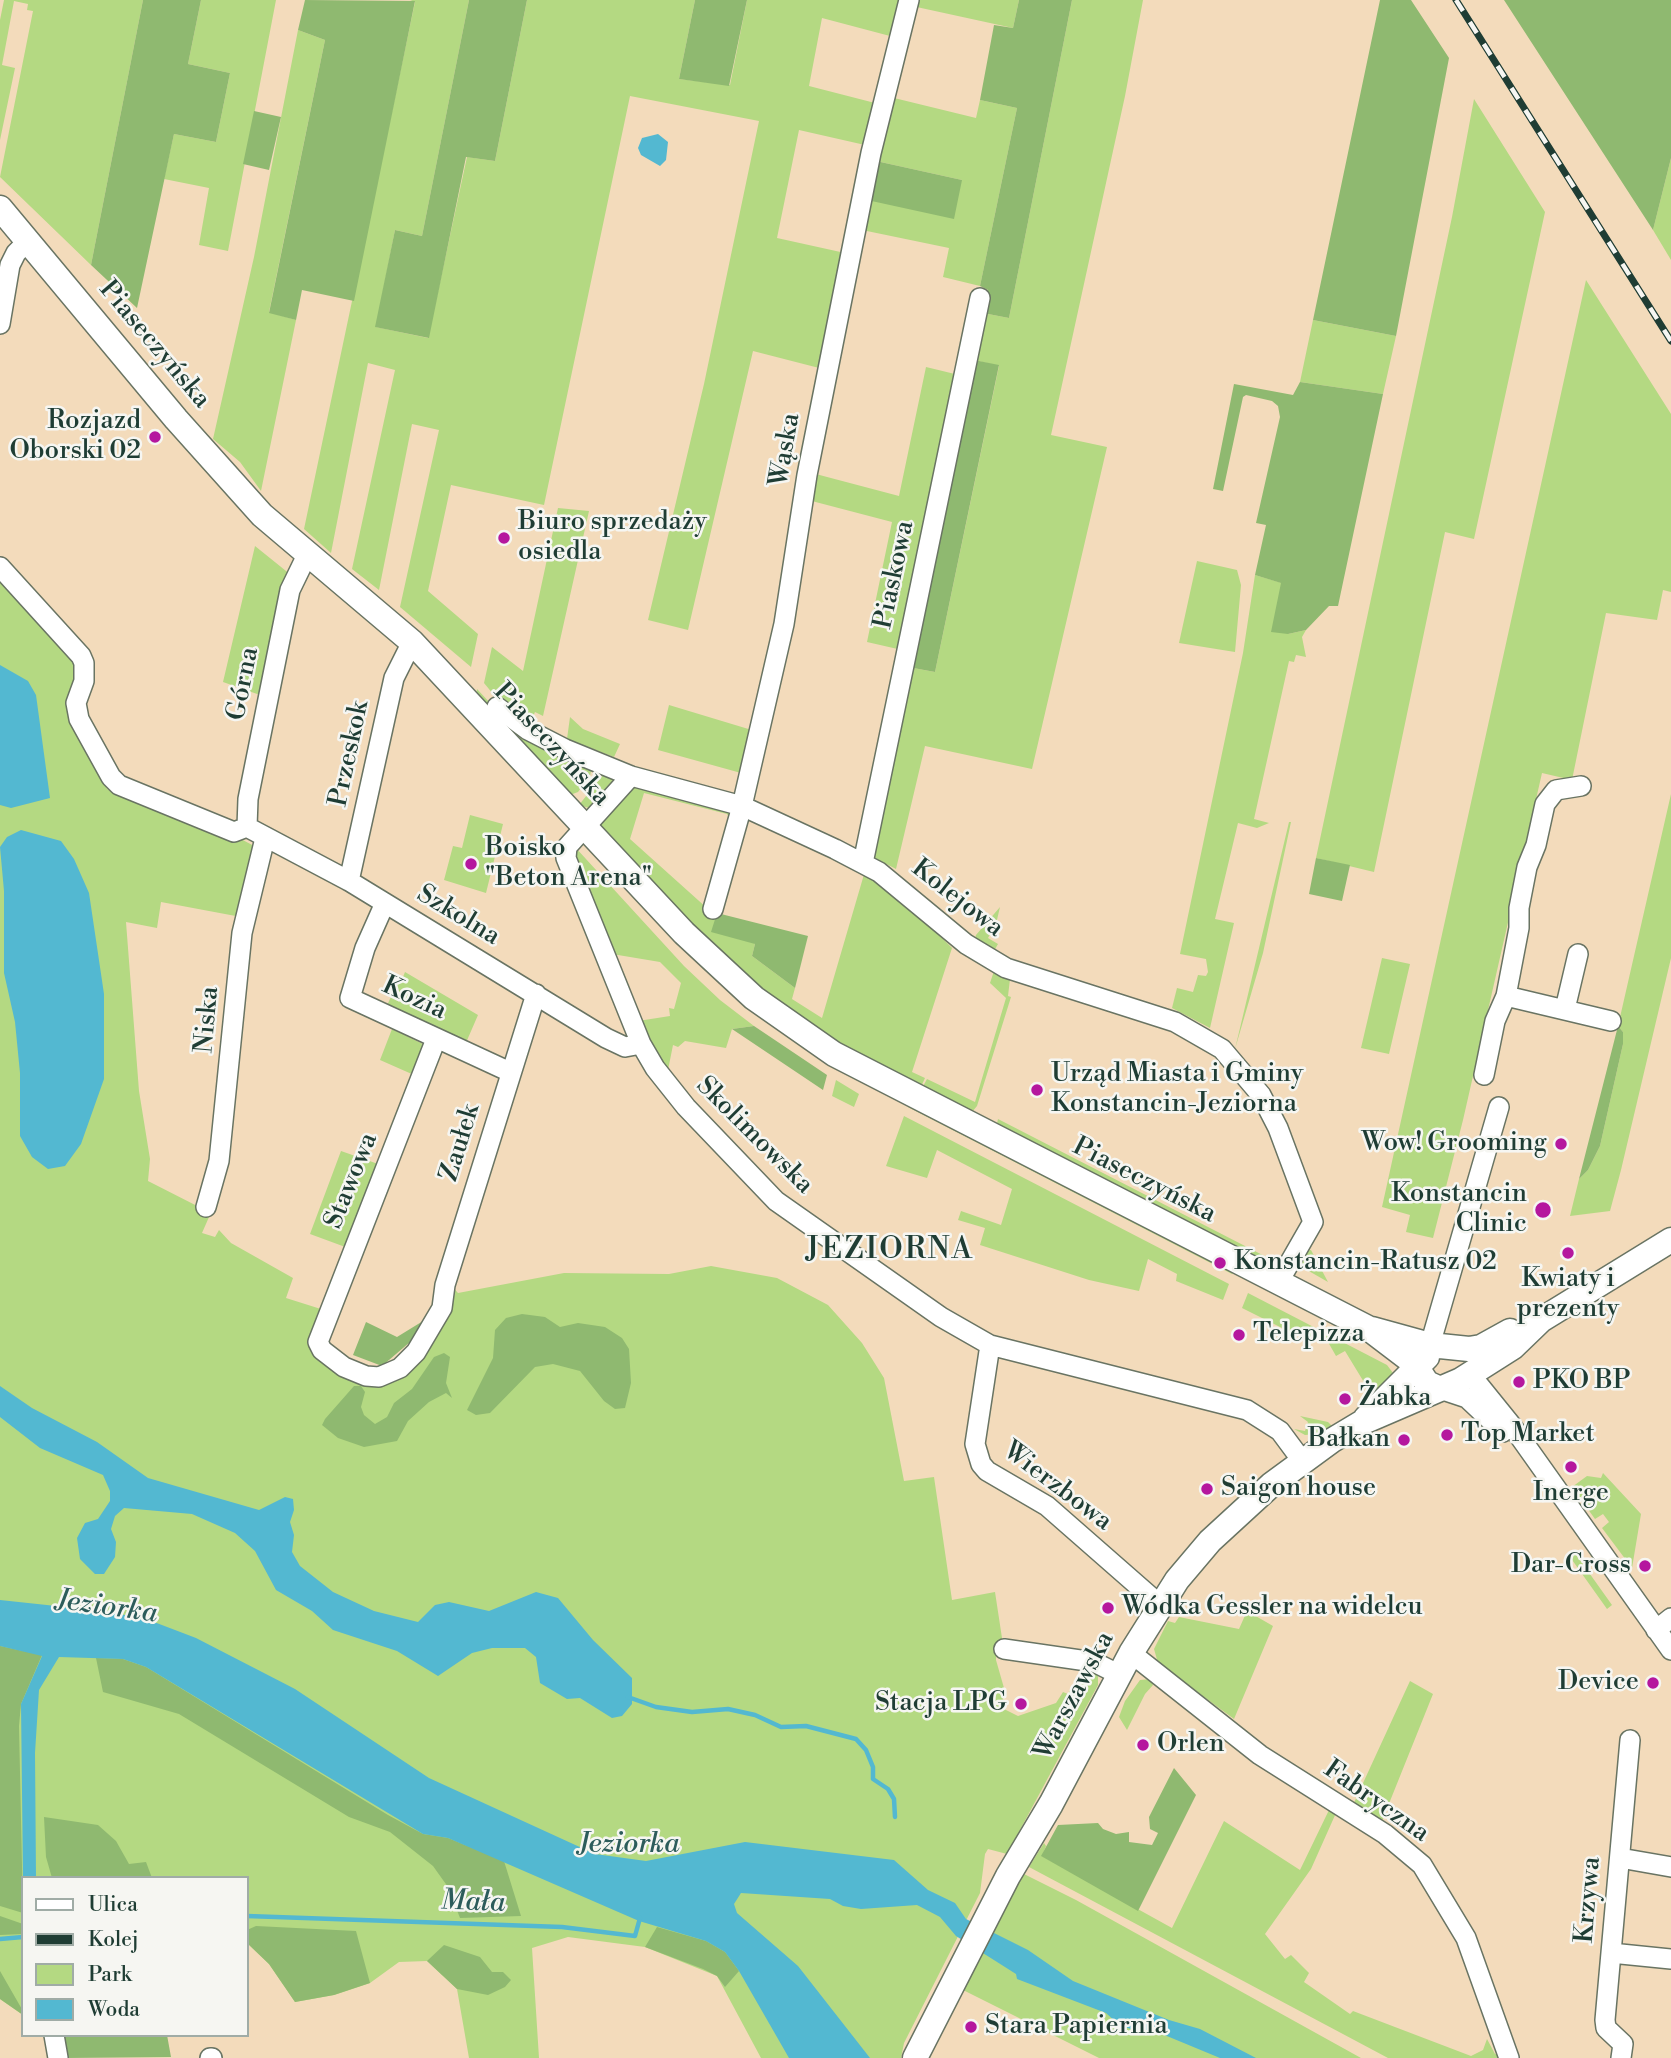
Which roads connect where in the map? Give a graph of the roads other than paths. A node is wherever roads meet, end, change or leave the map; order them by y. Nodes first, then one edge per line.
1 (909, 0) edge
2 (0, 208) edge
3 (29, 240) junction
4 (980, 298) dead end
5 (0, 324) edge
6 (307, 555) junction
7 (0, 567) edge
8 (412, 642) junction
9 (497, 707) dead end
10 (631, 776) junction
11 (1581, 786) dead end
12 (742, 806) junction
13 (585, 825) junction
14 (247, 827) junction
15 (265, 838) junction
16 (863, 863) junction
17 (349, 881) junction
18 (385, 903) junction
19 (713, 909) dead end
20 (1578, 954) dead end
21 (536, 994) junction
22 (1506, 996) junction
23 (1565, 1009) junction
24 (1611, 1021) dead end
25 (436, 1039) junction
26 (641, 1044) junction
27 (510, 1072) junction
28 (1484, 1075) dead end
29 (1499, 1107) dead end
30 (206, 1207) dead end
31 (1671, 1240) edge
32 (1278, 1283) junction
33 (442, 1308) joint
34 (1541, 1320) junction
35 (1368, 1328) junction
36 (990, 1345) junction
37 (1438, 1346) junction
38 (1417, 1367) junction
39 (1470, 1374) junction
40 (1440, 1389) junction
41 (1361, 1423) junction
42 (1528, 1453) junction
43 (1303, 1462) junction
44 (1160, 1605) junction
45 (1664, 1624) edge
46 (1004, 1649) dead end
47 (1671, 1650) edge
48 (1125, 1664) junction
49 (1630, 1740) dead end
50 (1619, 1858) junction
51 (1671, 1867) edge
52 (1611, 1953) junction
53 (1671, 1959) edge
54 (54, 2037) edge
55 (58, 2058) edge
56 (915, 2058) edge
57 (1509, 2058) edge
58 (1621, 2058) edge

1 - 12 street, Wąska
2 - 3 main road, Piaseczyńska
3 - 5 street
3 - 6 main road, Piaseczyńska
4 - 16 street, Piaskowa
6 - 8 main road, Piaseczyńska
6 - 14 street, Górna
7 - 14 street
8 - 13 main road, Piaseczyńska
8 - 17 street, Przeskok
9 - 10 street, Kolejowa
10 - 12 street, Kolejowa
10 - 13 street, Skolimowska
11 - 22 street
12 - 16 street, Kolejowa
12 - 19 street, Wąska
13 - 26 street, Skolimowska
13 - 32 main road, Piaseczyńska
14 - 15 street, Szkolna
15 - 17 street, Szkolna
15 - 30 street, Niska
16 - 32 street, Kolejowa
17 - 18 street, Szkolna
18 - 21 street, Szkolna
18 - 25 street, Kozia
20 - 23 street
21 - 26 street, Szkolna
21 - 27 street, Zaułek
22 - 23 street
22 - 28 street
23 - 24 street
25 - 27 street, Kozia
25 - 33 street, Stawowa
26 - 36 street, Skolimowska
27 - 33 street, Zaułek
29 - 37 street
31 - 34 main road
32 - 35 main road, Piaseczyńska
34 - 37 main road
34 - 39 main road
35 - 37 main road, Piaseczyńska
35 - 38 main road, Piaseczyńska
36 - 43 street, Skolimowska
36 - 44 street, Wierzbowa
37 - 38 main road, Warszawska
37 - 39 main road
38 - 40 main road, Piaseczyńska
38 - 41 main road, Warszawska
39 - 40 main road, Warszawska
39 - 42 street
40 - 41 main road, Warszawska
40 - 42 street
41 - 43 main road, Warszawska
42 - 45 street
43 - 44 main road, Warszawska
44 - 48 main road, Warszawska
45 - 47 street
46 - 48 street, Fabryczna
48 - 56 main road, Warszawska
48 - 57 street, Fabryczna
49 - 50 street, Krzywa
50 - 51 street
50 - 52 street, Krzywa
52 - 53 street
52 - 58 street, Krzywa
54 - 55 street

